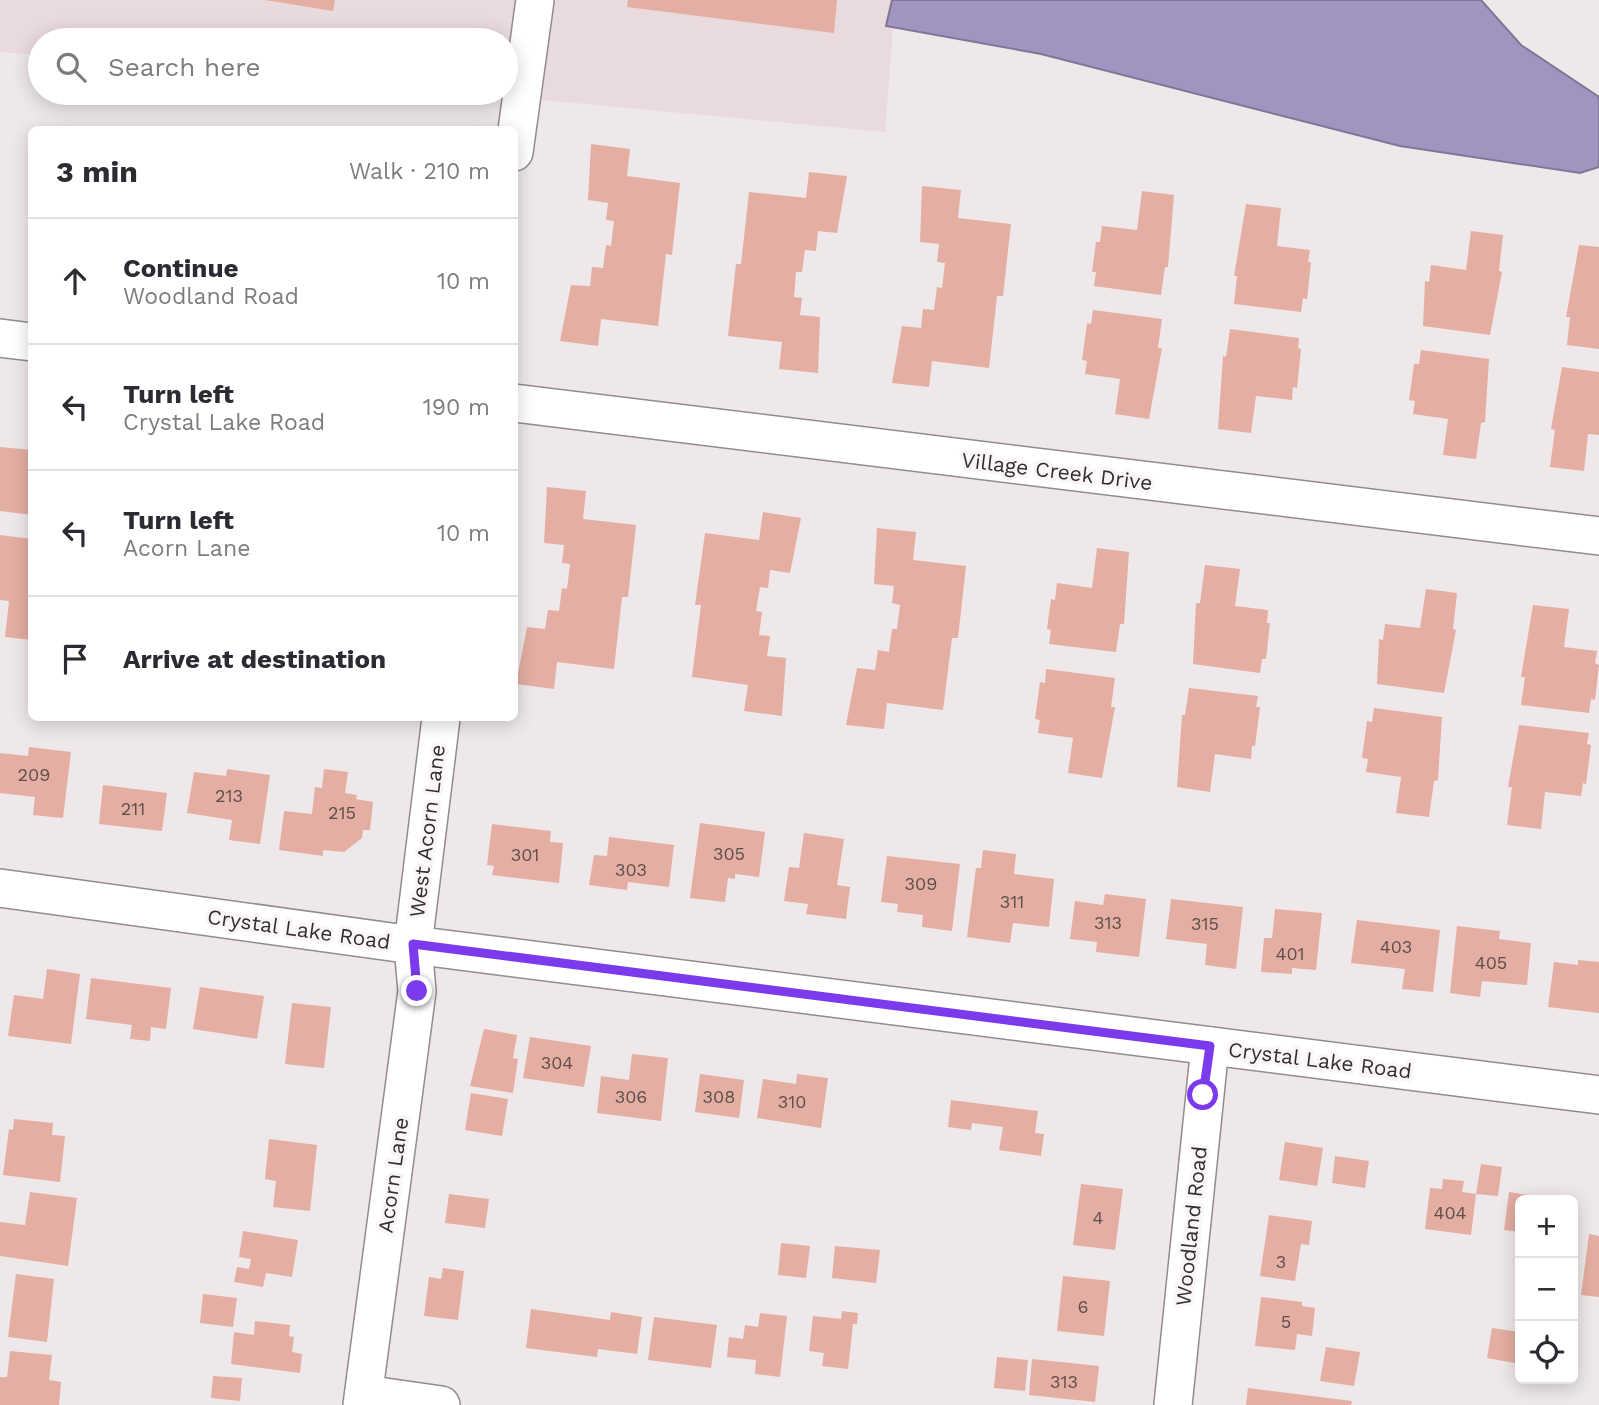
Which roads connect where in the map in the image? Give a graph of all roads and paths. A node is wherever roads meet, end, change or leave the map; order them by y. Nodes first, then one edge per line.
1 (535, 0) edge
2 (518, 126) edge
3 (0, 338) edge
4 (28, 342) edge
5 (518, 403) edge
6 (1599, 536) edge
7 (441, 721) edge
8 (0, 888) edge
9 (413, 944) junction
10 (1210, 1046) junction
11 (1599, 1095) edge
12 (363, 1400) edge
13 (442, 1405) edge
14 (1173, 1405) edge

1 - 2 street
3 - 4 street
5 - 6 street, Village Creek Drive
7 - 9 street, West Acorn Lane
8 - 9 street, Crystal Lake Road
9 - 10 street, Crystal Lake Road
9 - 12 street, Acorn Lane
10 - 11 street, Crystal Lake Road
10 - 14 street, Woodland Road
12 - 13 street

